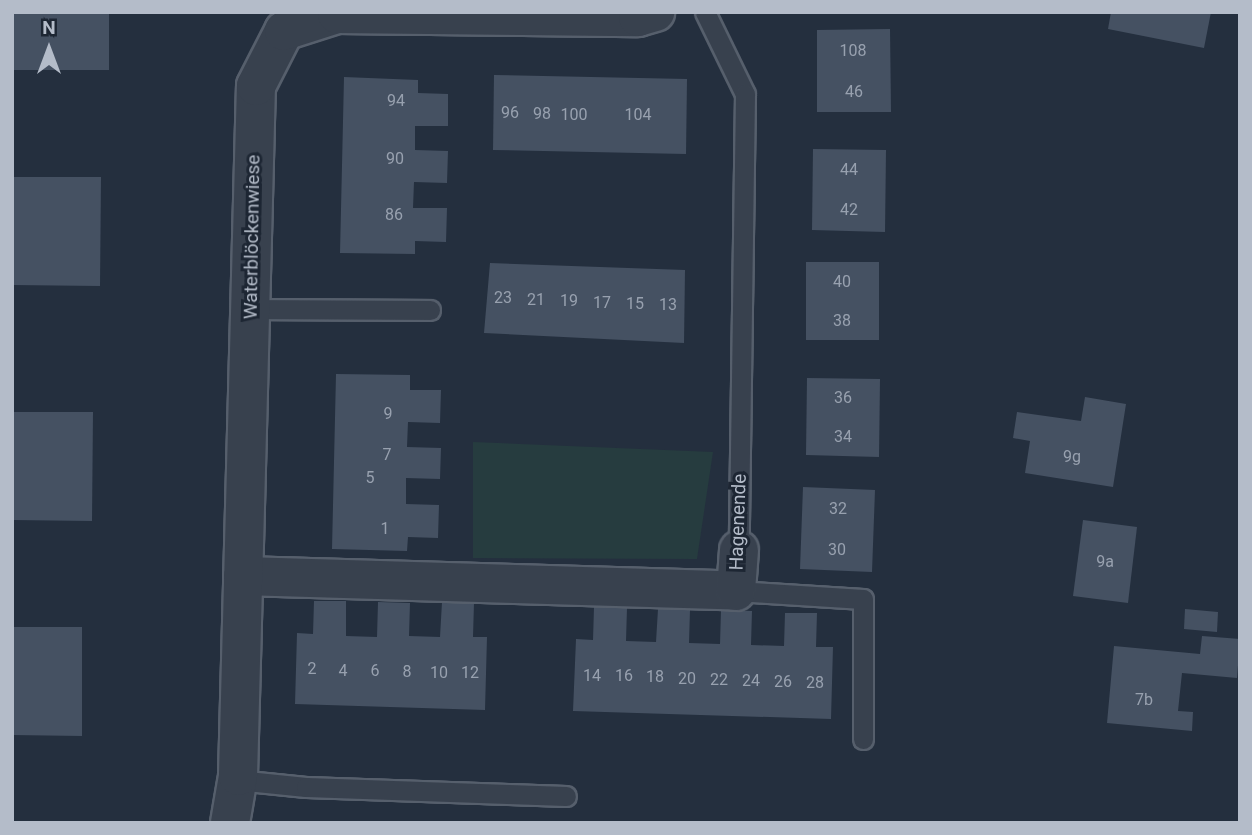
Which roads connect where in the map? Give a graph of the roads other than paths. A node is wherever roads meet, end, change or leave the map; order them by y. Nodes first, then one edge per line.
1 (655, 12) edge
2 (705, 12) edge
3 (250, 309) junction
4 (430, 310) dead end
5 (739, 550) joint
6 (243, 576) junction
7 (736, 591) junction
8 (863, 739) dead end
9 (237, 780) junction
10 (566, 796) dead end
11 (230, 823) edge

1 - 3 street, Waterblöckenwiese
2 - 5 lane, Hagenende
3 - 4 lane
3 - 6 street, Waterblöckenwiese
5 - 7 street, Hagenende
6 - 7 street, Hagenende
6 - 9 street, Waterblöckenwiese
7 - 8 lane
9 - 10 lane
9 - 11 street, Waterblöckenwiese

